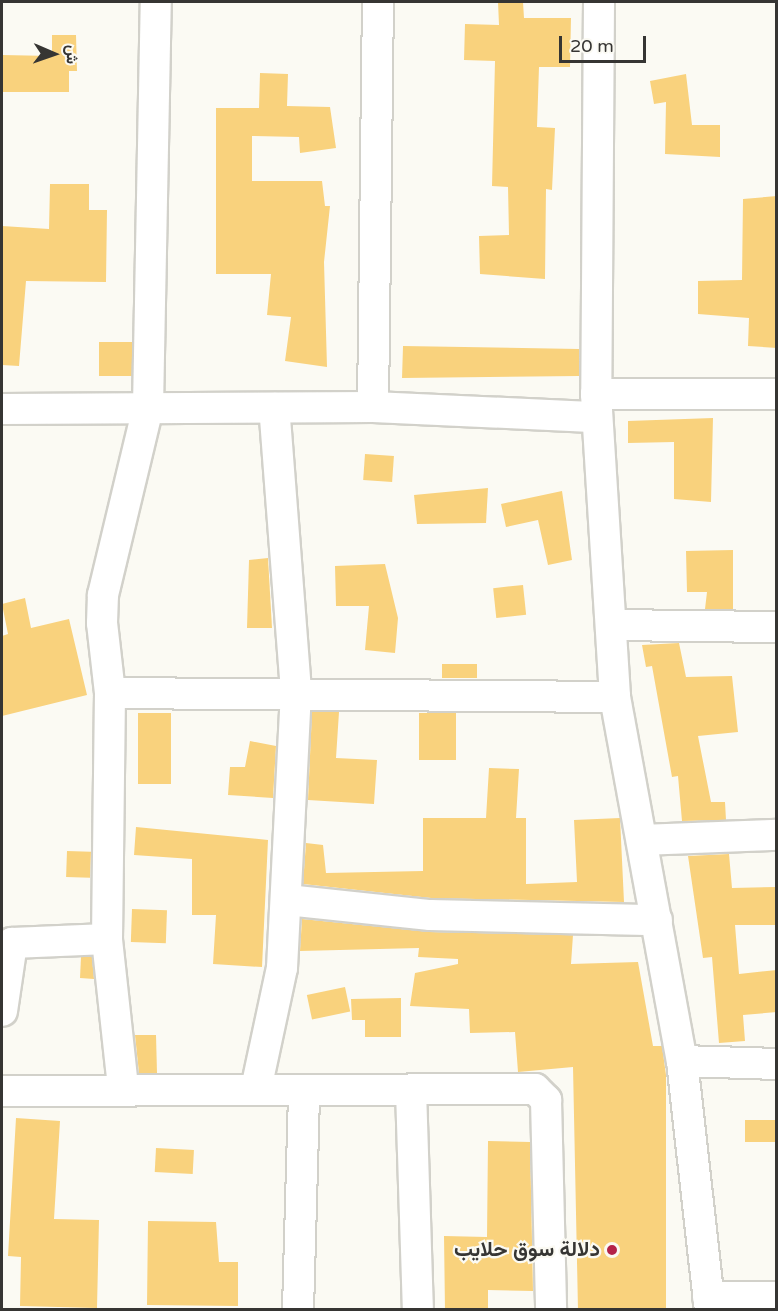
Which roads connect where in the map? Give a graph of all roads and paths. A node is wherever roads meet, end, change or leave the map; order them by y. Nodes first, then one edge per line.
1 (156, 2) edge
2 (378, 2) edge
3 (599, 2) edge
4 (777, 394) edge
5 (596, 405) junction
6 (148, 407) junction
7 (373, 407) junction
8 (274, 408) junction
9 (2, 409) edge
10 (611, 625) junction
11 (777, 627) edge
12 (296, 691) junction
13 (110, 693) junction
14 (615, 697) junction
15 (777, 835) edge
16 (643, 840) junction
17 (287, 900) junction
18 (657, 920) junction
19 (7, 937) edge
20 (107, 939) junction
21 (2, 1011) edge
22 (682, 1061) junction
23 (777, 1064) edge
24 (123, 1087) junction
25 (256, 1089) junction
26 (411, 1090) junction
27 (2, 1091) edge
28 (304, 1091) junction
29 (777, 1297) edge
30 (709, 1303) edge
31 (298, 1310) edge
32 (418, 1310) edge
33 (550, 1310) edge

1 - 6 street
2 - 7 street
3 - 5 street
4 - 5 street
5 - 7 street
5 - 10 street
6 - 8 street
6 - 9 street
6 - 13 street
7 - 8 street
8 - 12 street
10 - 11 street
10 - 14 street
12 - 13 street
12 - 14 street
12 - 17 street
13 - 20 street
14 - 16 street
15 - 16 street
16 - 18 street
17 - 18 street
17 - 25 street
18 - 22 street
19 - 20 street
19 - 21 street
20 - 24 street
22 - 23 street
22 - 30 street
24 - 25 street
24 - 27 street
25 - 28 street
26 - 28 street
26 - 32 street
26 - 33 street
28 - 31 street
29 - 30 street

